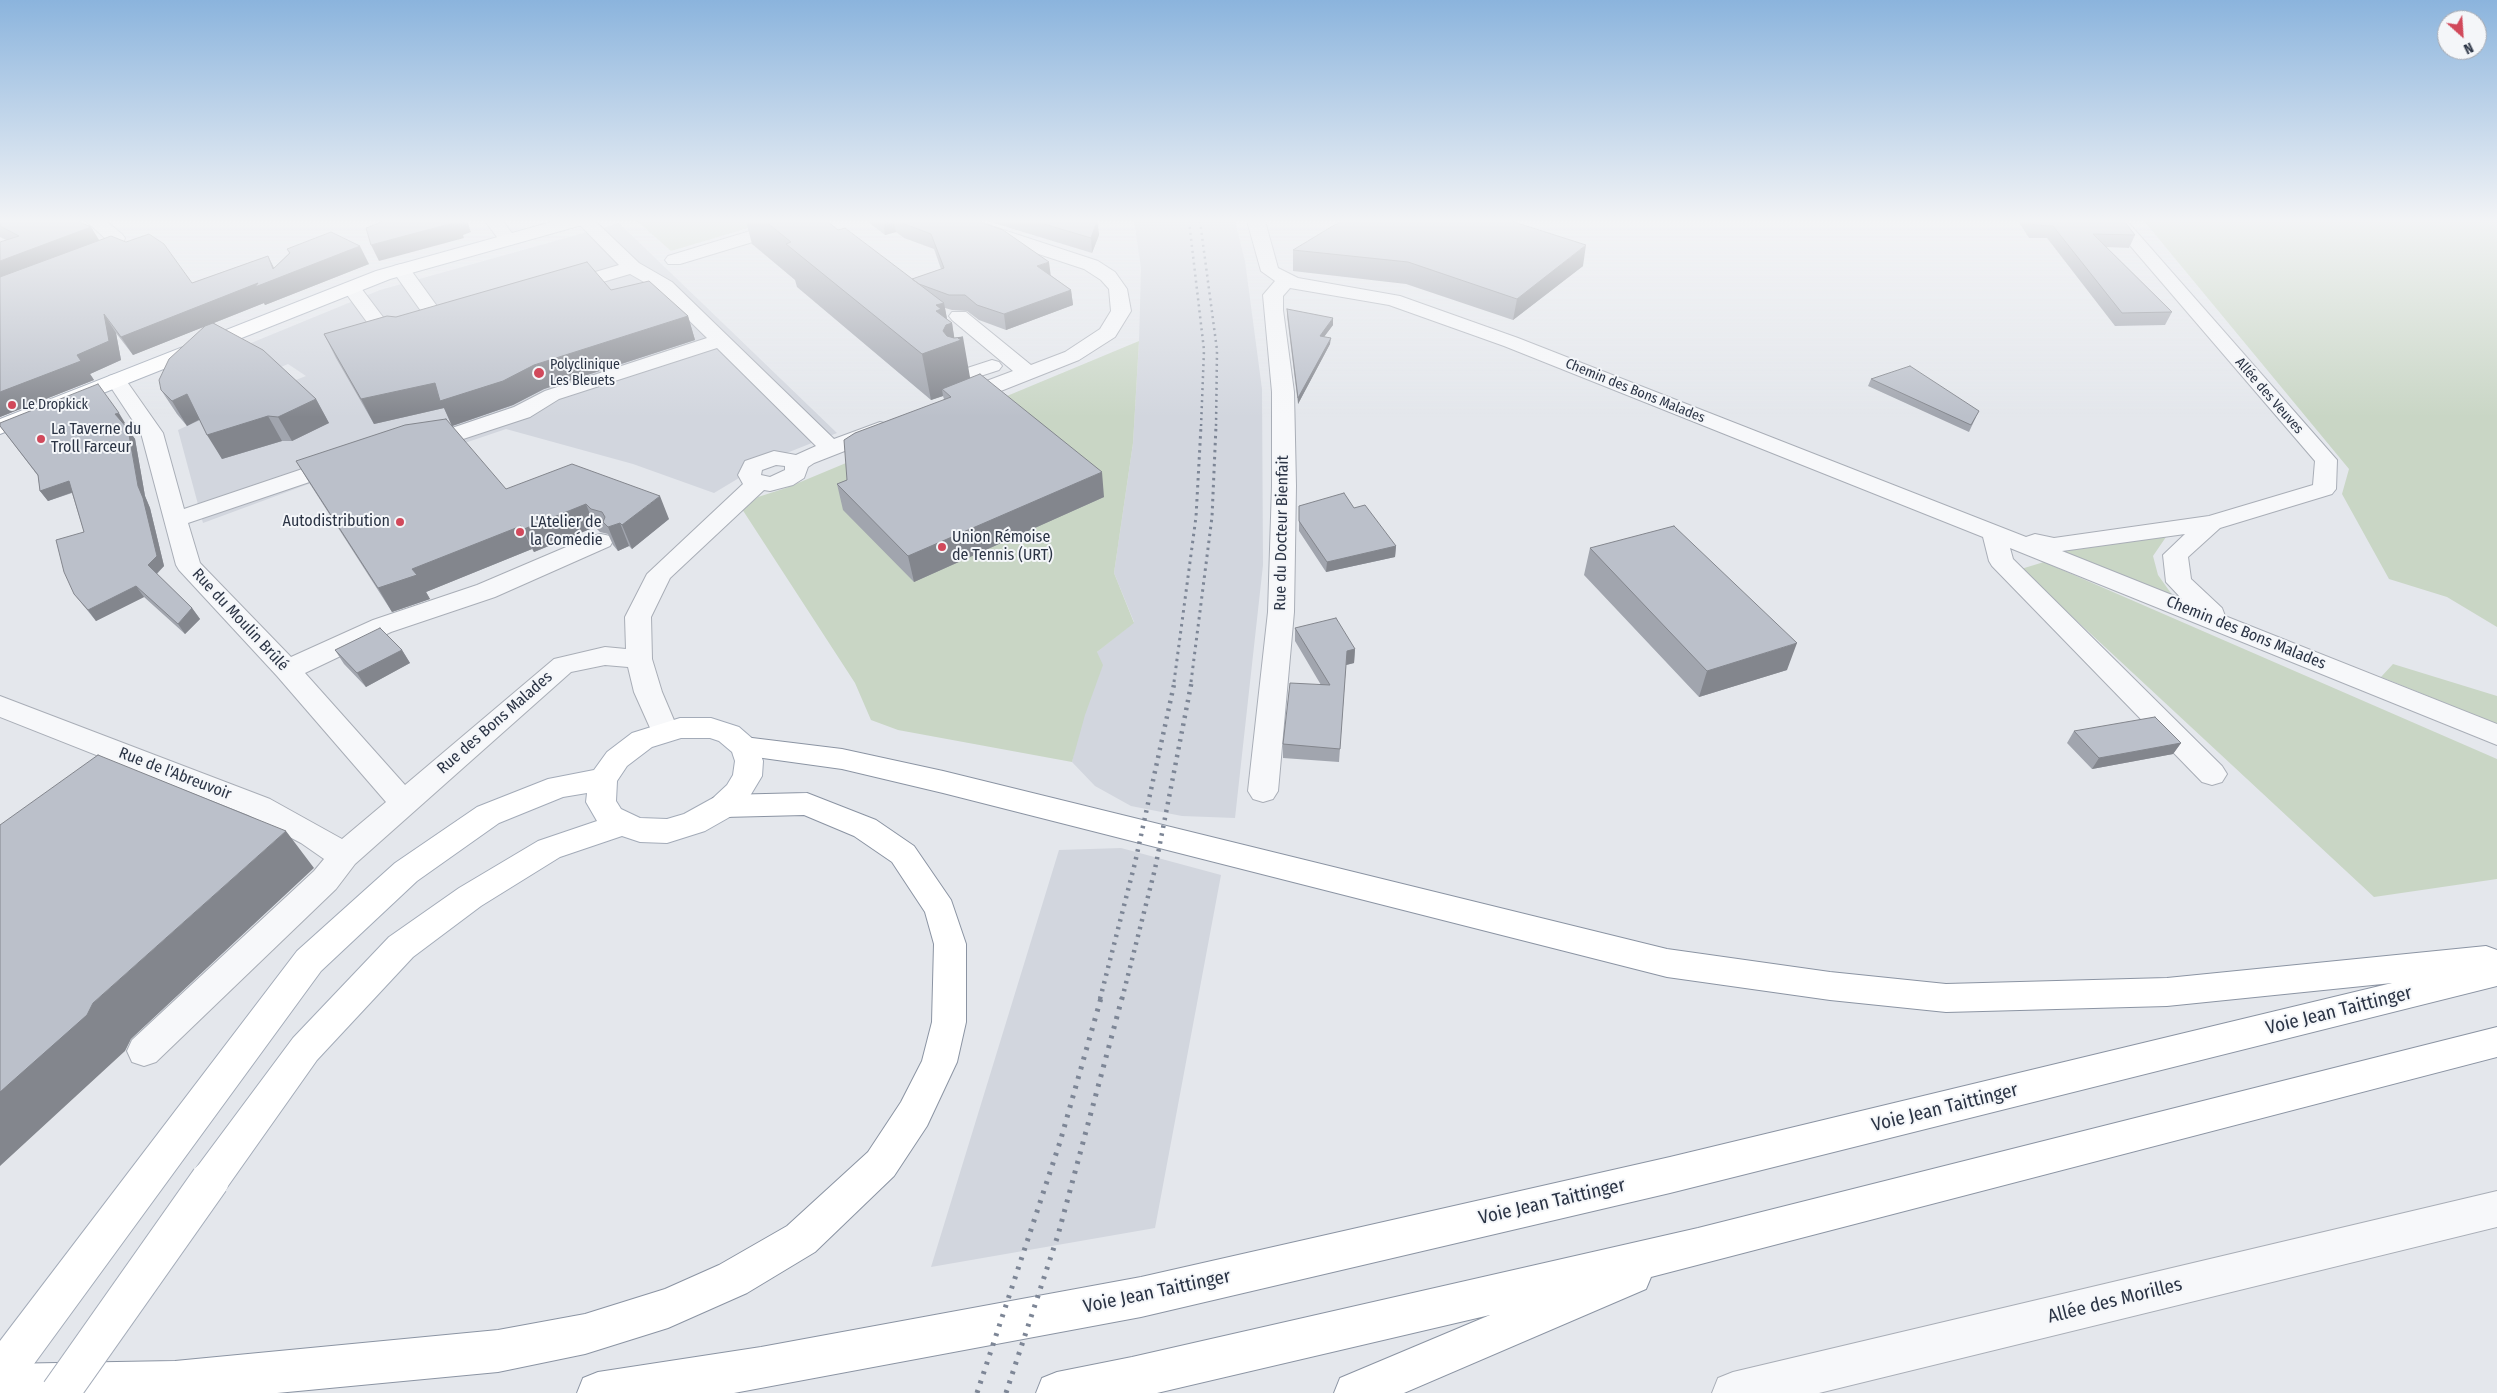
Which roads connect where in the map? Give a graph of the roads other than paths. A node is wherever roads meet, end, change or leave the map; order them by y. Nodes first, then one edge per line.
1 (357, 286) edge
2 (413, 286) edge
3 (567, 286) edge
4 (665, 286) edge
5 (1116, 286) edge
6 (1276, 286) edge
7 (1311, 286) edge
8 (2172, 286) edge
9 (351, 288) junction
10 (550, 291) edge
11 (960, 316) dead end
12 (459, 318) edge
13 (440, 324) junction
14 (720, 340) junction
15 (992, 366) dead end
16 (1028, 373) junction
17 (962, 376) dead end
18 (116, 380) junction
19 (944, 405) edge
20 (898, 422) edge
21 (0, 428) edge
22 (404, 443) edge
23 (831, 448) junction
24 (362, 457) edge
25 (797, 467) junction
26 (803, 497) dead end
27 (177, 519) junction
28 (2212, 523) junction
29 (1994, 532) junction
30 (601, 540) edge
31 (2223, 624) junction
32 (639, 658) junction
33 (287, 670) junction
34 (0, 706) edge
35 (665, 732) junction
36 (2497, 735) edge
37 (744, 747) junction
38 (2212, 774) dead end
39 (603, 779) junction
40 (1263, 791) dead end
41 (404, 803) junction
42 (724, 806) junction
43 (621, 824) junction
44 (344, 856) junction
45 (2497, 959) edge
46 (2497, 972) edge
47 (2497, 1042) edge
48 (144, 1051) dead end
49 (2497, 1209) edge
50 (1698, 1246) junction
51 (0, 1375) edge
52 (0, 1385) edge
53 (60, 1393) edge
54 (598, 1393) edge
55 (1057, 1393) edge
56 (1355, 1393) edge
57 (1733, 1393) edge

1 - 9 main road
2 - 13 street
3 - 10 street
4 - 14 street
5 - 16 street
6 - 40 street, Rue du Docteur Bienfait
7 - 29 street, Chemin des Bons Malades
8 - 28 street, Allée des Veuves
9 - 13 street
9 - 18 main road
11 - 16 street
12 - 13 street
14 - 22 street
14 - 23 street
15 - 17 street
16 - 19 street
18 - 21 main road
18 - 27 street, Rue du Moulin Brûlé
20 - 23 street
23 - 25 street
24 - 27 street
25 - 26 street
25 - 32 street
27 - 33 street, Rue du Moulin Brûlé
28 - 29 street, Chemin des Bons Malades
28 - 31 street
29 - 31 street, Chemin des Bons Malades
29 - 38 street
30 - 33 street
31 - 36 street, Chemin des Bons Malades
32 - 35 street
32 - 41 street, Rue des Bons Malades
33 - 41 street, Rue du Moulin Brûlé
34 - 44 street, Rue de l'Abreuvoir
35 - 37 main road
35 - 39 main road
37 - 42 main road
37 - 45 main road
39 - 43 main road
39 - 51 main road
41 - 44 street
42 - 43 main road
42 - 52 main road
43 - 53 main road, bridge
44 - 48 street
46 - 54 main road, Voie Jean Taittinger
47 - 50 main road
49 - 57 street, Allée des Morilles
50 - 55 main road
50 - 56 main road

